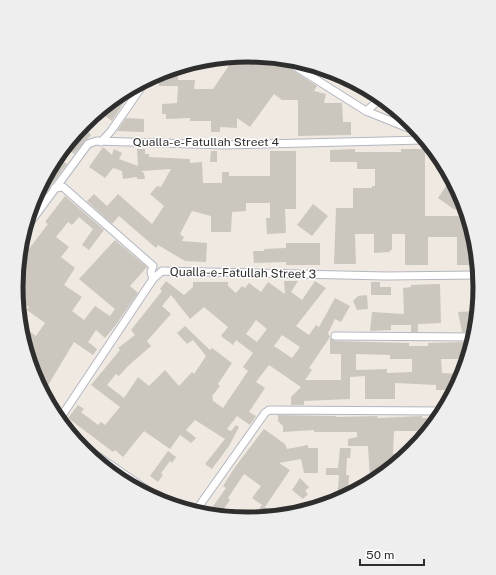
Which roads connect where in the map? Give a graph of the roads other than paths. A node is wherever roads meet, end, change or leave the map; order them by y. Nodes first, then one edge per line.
1 (300, 69) edge
2 (140, 91) edge
3 (376, 102) edge
4 (366, 111) junction
5 (406, 127) edge
6 (418, 140) edge
7 (101, 142) junction
8 (55, 188) junction
9 (35, 216) edge
10 (473, 275) edge
11 (153, 279) junction
12 (335, 336) dead end
13 (467, 337) edge
14 (436, 411) edge
15 (62, 415) edge
16 (106, 462) edge
17 (137, 483) edge
18 (199, 507) edge

1 - 4 street
2 - 7 street
3 - 4 street
4 - 5 street
6 - 7 street, Qualla-e-Fatullah Street 4
7 - 8 street, Qualla-e-Fatullah Street 4
8 - 9 street, Qualla-e-Fatullah Street 4
8 - 11 street
10 - 11 street, Qualla-e-Fatullah Street 3
11 - 15 street, Qualla-e-Fatullah Street 3
12 - 13 street
14 - 18 street
16 - 17 street

